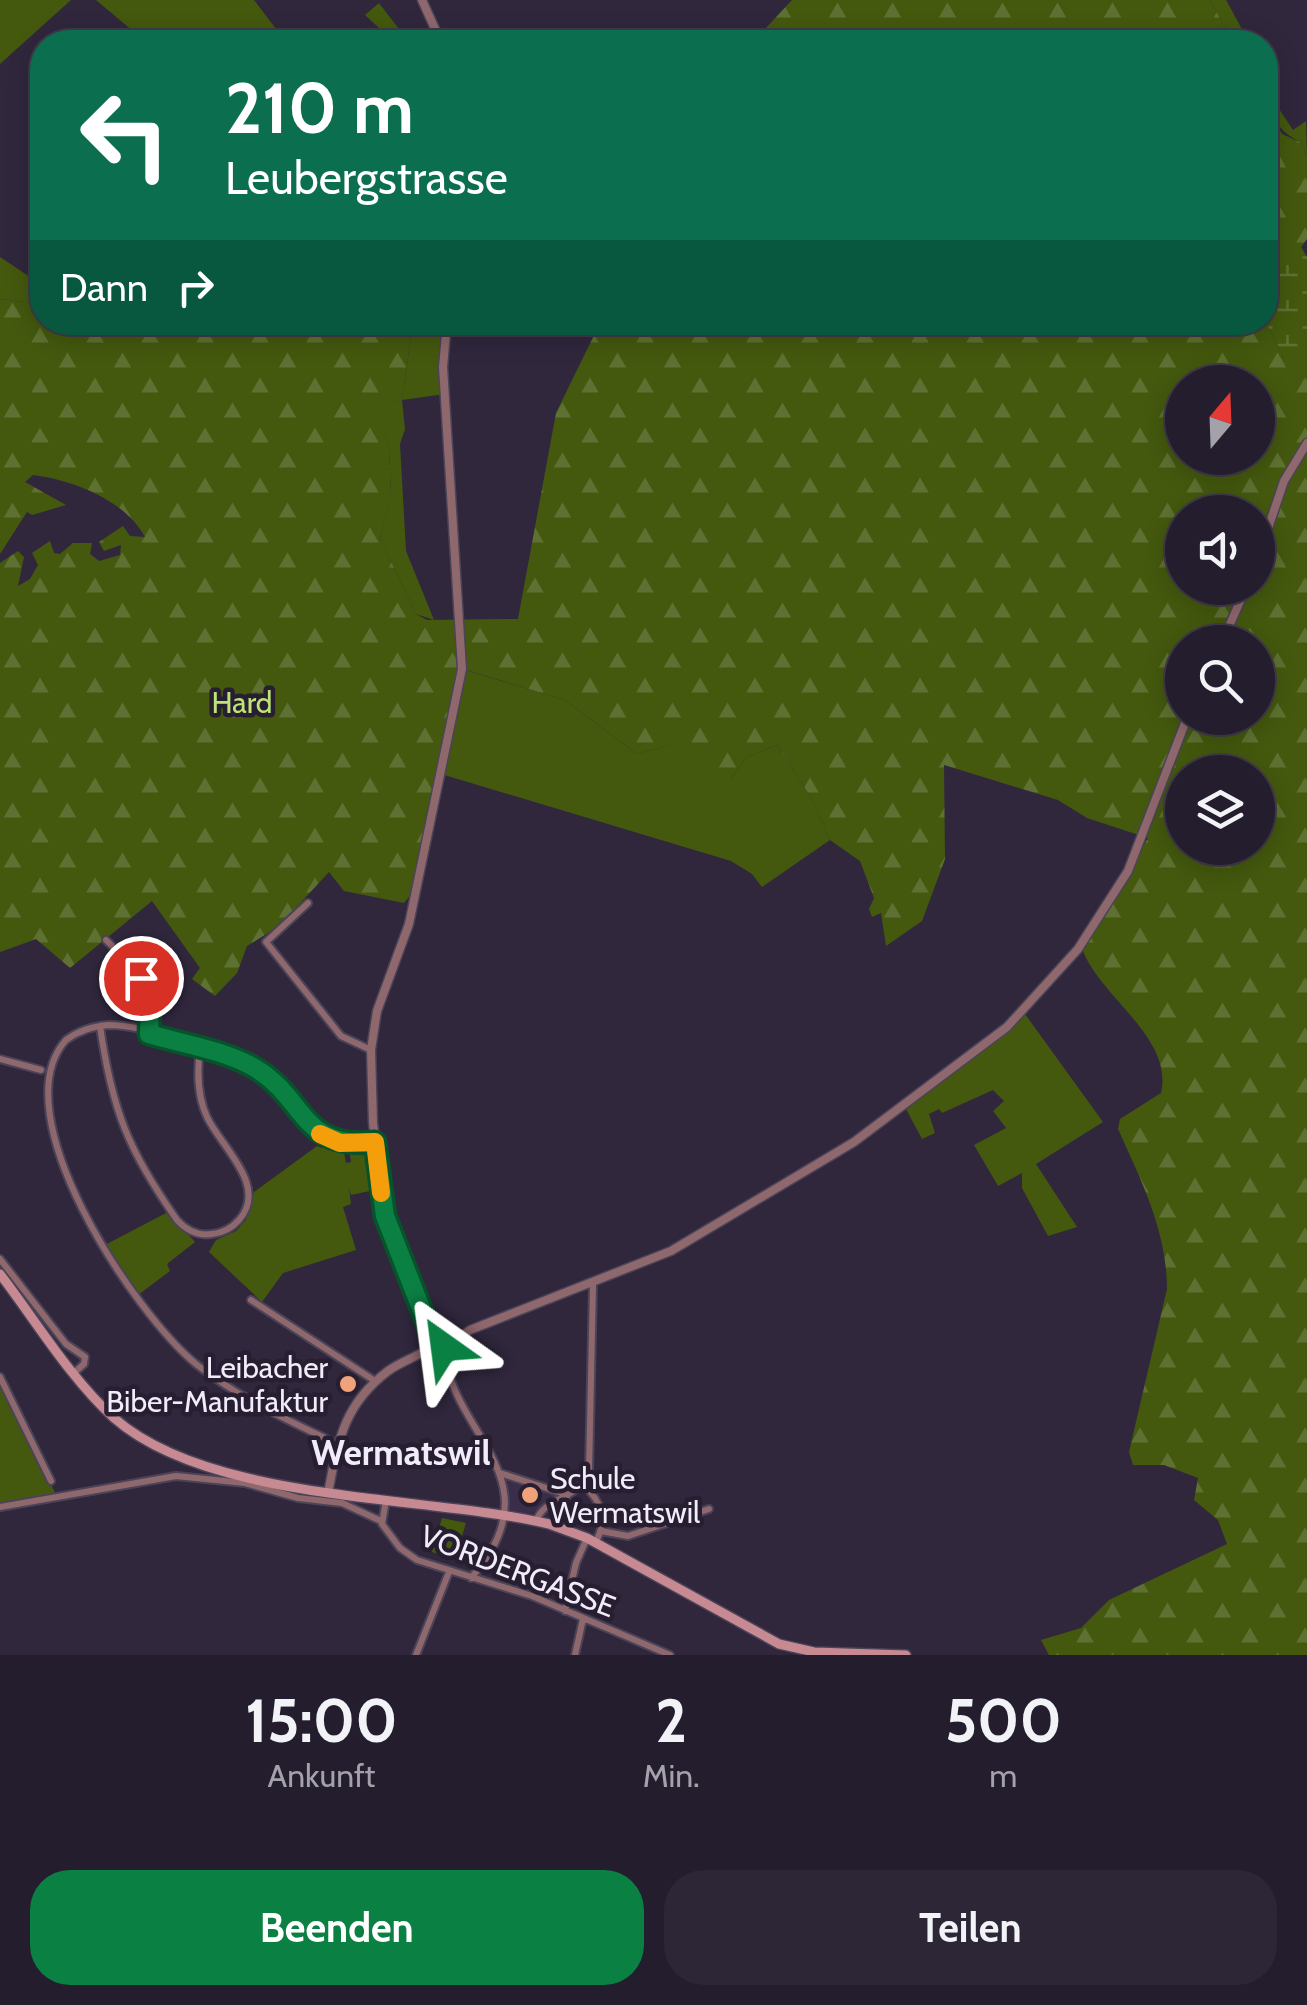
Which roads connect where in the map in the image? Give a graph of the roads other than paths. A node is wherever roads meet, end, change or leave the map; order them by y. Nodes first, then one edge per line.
1 (422, 0) edge
2 (435, 30) edge
3 (447, 335) edge
4 (1307, 442) edge
5 (1275, 508) edge
6 (1179, 735) edge
7 (308, 903) dead end
8 (106, 940) dead end
9 (100, 1026) junction
10 (149, 1034) junction
11 (200, 1048) junction
12 (371, 1050) junction
13 (0, 1059) edge
14 (41, 1070) junction
15 (38, 1080) dead end
16 (375, 1142) junction
17 (80, 1226) dead end
18 (0, 1259) edge
19 (0, 1274) edge
20 (592, 1285) junction
21 (251, 1300) dead end
22 (440, 1345) junction
23 (75, 1372) junction
24 (0, 1377) edge
25 (375, 1382) junction
26 (335, 1443) junction
27 (500, 1473) junction
28 (51, 1481) dead end
29 (584, 1485) junction
30 (558, 1490) junction
31 (328, 1492) junction
32 (568, 1495) junction
33 (386, 1500) junction
34 (555, 1502) junction
35 (0, 1507) edge
36 (708, 1509) dead end
37 (504, 1517) junction
38 (381, 1521) junction
39 (536, 1521) junction
40 (601, 1531) junction
41 (591, 1541) junction
42 (480, 1566) junction
43 (449, 1572) junction
44 (471, 1578) junction
45 (487, 1582) junction
46 (566, 1610) junction
47 (583, 1618) junction
48 (790, 1651) edge
49 (416, 1655) edge
50 (575, 1655) edge
51 (670, 1655) edge
52 (906, 1655) edge

1 - 2 street
3 - 12 street
4 - 5 street
6 - 20 street
7 - 12 street
8 - 10 street
9 - 10 street
9 - 11 street
9 - 14 street
10 - 11 street
11 - 16 street
12 - 16 street
13 - 14 street
14 - 15 street
16 - 22 street
17 - 26 street
18 - 23 street
19 - 23 main road
20 - 22 street
20 - 29 street
21 - 25 street
22 - 25 street
22 - 27 street
23 - 31 main road
24 - 28 street
25 - 26 street
26 - 31 street
27 - 30 street
27 - 37 street
29 - 32 street
29 - 40 street
30 - 32 street
30 - 34 street
31 - 33 main road
32 - 34 street
33 - 37 main road
33 - 38 street, VORDERGASSE
34 - 39 street
35 - 38 street
36 - 40 street
37 - 39 main road
37 - 42 street
38 - 43 street, VORDERGASSE
39 - 41 main road
40 - 41 street
41 - 46 street
41 - 48 main road
42 - 44 street
42 - 45 street
43 - 44 street, VORDERGASSE
43 - 49 street
44 - 45 street, VORDERGASSE
45 - 46 street, VORDERGASSE
46 - 47 street, VORDERGASSE
47 - 50 street
47 - 51 street, VORDERGASSE
48 - 52 main road

